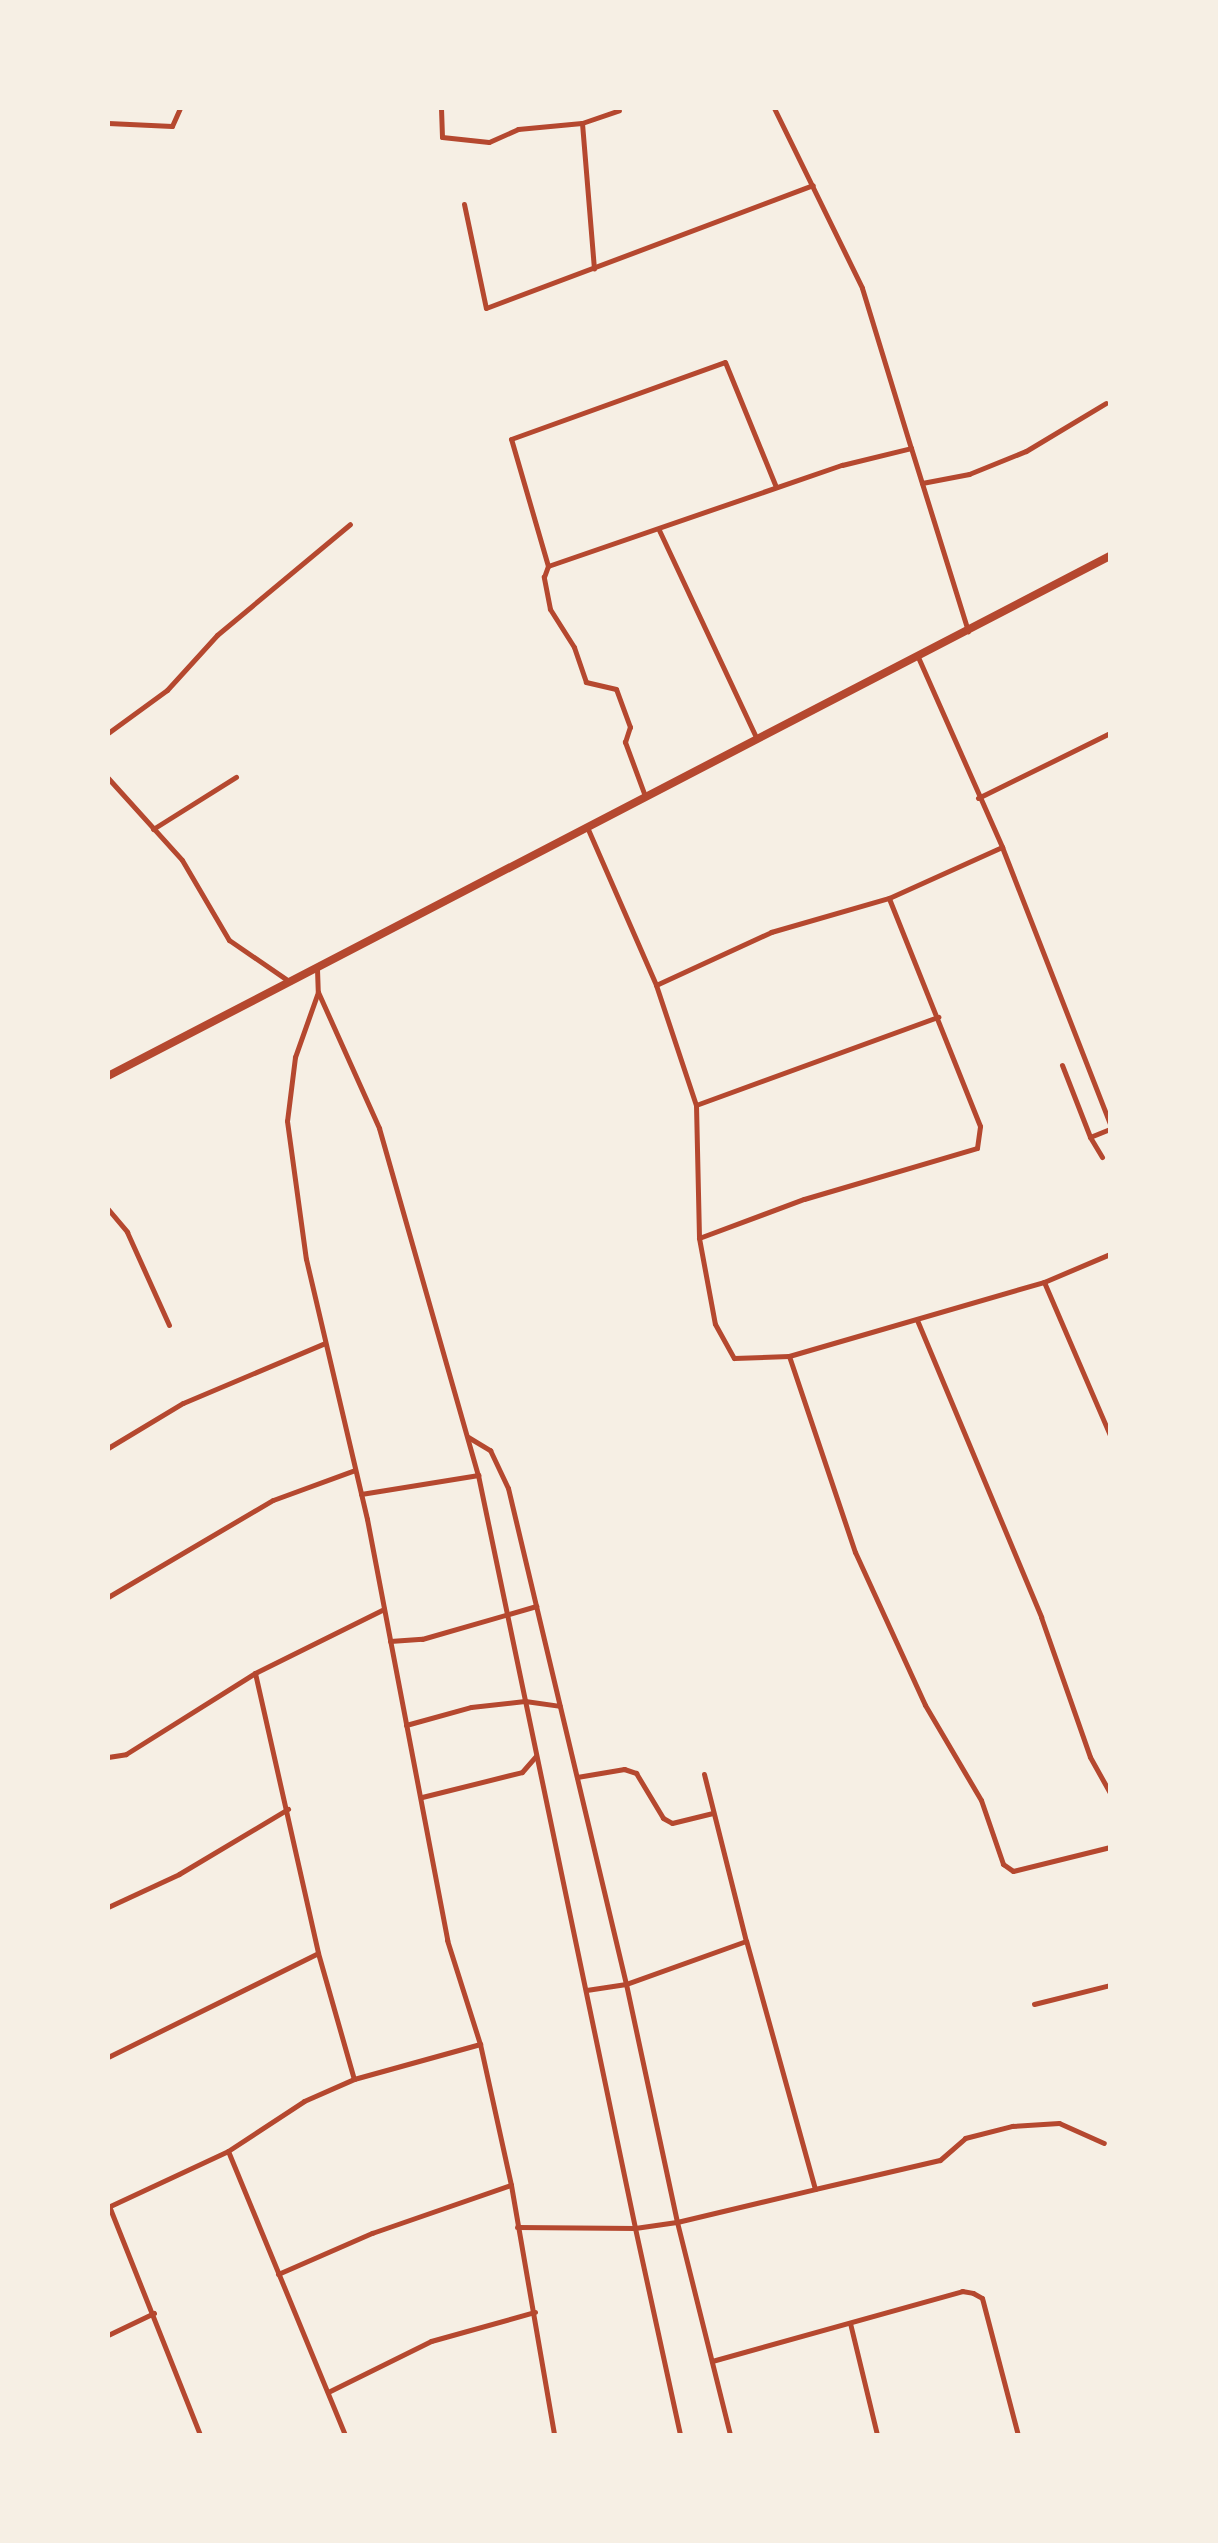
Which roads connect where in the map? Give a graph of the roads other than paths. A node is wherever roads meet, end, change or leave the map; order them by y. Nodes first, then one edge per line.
1 (180, 108) edge
2 (441, 108) edge
3 (626, 108) edge
4 (774, 108) edge
5 (618, 109) edge
6 (108, 123) edge
7 (582, 123) junction
8 (813, 185) junction
9 (464, 204) dead end
10 (594, 269) junction
11 (1106, 403) dead end
12 (911, 448) junction
13 (922, 483) junction
14 (776, 487) junction
15 (350, 524) dead end
16 (659, 530) junction
17 (1110, 556) edge
18 (548, 566) junction
19 (968, 632) junction
20 (918, 657) junction
21 (108, 733) edge
22 (1110, 733) edge
23 (757, 739) junction
24 (236, 777) dead end
25 (108, 778) edge
26 (645, 797) junction
27 (978, 798) junction
28 (587, 827) junction
29 (153, 829) junction
30 (1002, 847) junction
31 (889, 898) junction
32 (317, 969) junction
33 (291, 982) junction
34 (656, 985) junction
35 (318, 992) junction
36 (938, 1017) junction
37 (1062, 1065) dead end
38 (108, 1076) edge
39 (696, 1105) junction
40 (1110, 1126) edge
41 (1090, 1137) junction
42 (1102, 1157) dead end
43 (108, 1209) edge
44 (699, 1238) junction
45 (1110, 1254) edge
46 (1044, 1282) junction
47 (917, 1320) junction
48 (169, 1325) dead end
49 (325, 1343) junction
50 (789, 1356) junction
51 (1110, 1435) edge
52 (468, 1436) junction
53 (108, 1448) edge
54 (355, 1470) junction
55 (478, 1475) junction
56 (361, 1494) junction
57 (108, 1597) edge
58 (536, 1606) junction
59 (384, 1609) junction
60 (507, 1612) junction
61 (390, 1641) junction
62 (255, 1673) junction
63 (525, 1701) junction
64 (560, 1706) junction
65 (406, 1725) junction
66 (108, 1744) edge
67 (111, 1755) edge
68 (537, 1755) junction
69 (704, 1774) dead end
70 (577, 1777) junction
71 (1110, 1793) edge
72 (422, 1797) junction
73 (288, 1809) junction
74 (713, 1813) junction
75 (1110, 1847) edge
76 (108, 1907) edge
77 (746, 1941) junction
78 (318, 1953) junction
79 (626, 1984) junction
80 (1110, 1985) edge
81 (586, 1990) junction
82 (1034, 2004) dead end
83 (480, 2044) junction
84 (108, 2057) edge
85 (354, 2079) junction
86 (1104, 2143) dead end
87 (228, 2151) junction
88 (511, 2185) junction
89 (815, 2189) junction
90 (108, 2207) edge
91 (677, 2222) junction
92 (517, 2227) junction
93 (635, 2228) junction
94 (278, 2274) junction
95 (535, 2312) junction
96 (154, 2313) junction
97 (850, 2323) junction
98 (108, 2335) edge
99 (712, 2361) junction
100 (328, 2392) junction
101 (200, 2435) edge
102 (345, 2435) edge
103 (554, 2435) edge
104 (680, 2435) edge
105 (730, 2435) edge
106 (877, 2435) edge
107 (1018, 2435) edge

1 - 6 street
2 - 7 street
3 - 5 street
4 - 8 street
5 - 7 street
7 - 10 street
8 - 10 street
8 - 12 street
9 - 10 street
11 - 13 street
12 - 13 street
12 - 14 street
13 - 19 street
14 - 16 street
14 - 18 street
15 - 21 street
16 - 18 street
16 - 23 street
17 - 19 main road
18 - 26 street
19 - 20 main road
20 - 23 main road
20 - 27 street
22 - 27 street
23 - 26 main road
24 - 29 street
25 - 29 street
26 - 28 main road
27 - 30 street
28 - 32 main road
28 - 34 street
29 - 33 street
30 - 31 street
30 - 40 street
31 - 34 street
31 - 36 street
32 - 33 main road
32 - 35 street
33 - 38 main road
34 - 39 street
35 - 49 street
35 - 52 street
36 - 39 street
36 - 44 street
37 - 41 street
39 - 44 street
40 - 41 street
41 - 42 street
43 - 48 street
44 - 50 street
45 - 46 street
46 - 47 street
46 - 51 street
47 - 50 street
47 - 71 street
49 - 53 street
49 - 54 street
50 - 75 street
52 - 55 street
52 - 58 street
54 - 56 street
54 - 57 street
55 - 56 street
55 - 60 street
56 - 59 street
58 - 60 street
58 - 64 street
59 - 61 street
59 - 62 street
60 - 61 street
60 - 63 street
61 - 65 street
62 - 67 street
62 - 73 street
63 - 64 street
63 - 65 street
63 - 68 street
64 - 70 street
65 - 72 street
66 - 67 street
68 - 72 street
68 - 81 street
69 - 74 street
70 - 74 street
70 - 79 street
72 - 83 street
73 - 76 street
73 - 78 street
74 - 77 street
77 - 79 street
77 - 89 street
78 - 84 street
78 - 85 street
79 - 81 street
79 - 91 street
80 - 82 street
81 - 93 street
83 - 85 street
83 - 88 street
85 - 87 street
86 - 89 street
87 - 90 street
87 - 94 street
88 - 92 street
88 - 94 street
89 - 91 street
90 - 96 street
91 - 93 street
91 - 99 street
92 - 93 street
92 - 95 street
93 - 104 street
94 - 100 street
95 - 100 street
95 - 103 street
96 - 98 street
96 - 101 street
97 - 99 street
97 - 106 street
97 - 107 street
99 - 105 street
100 - 102 street

